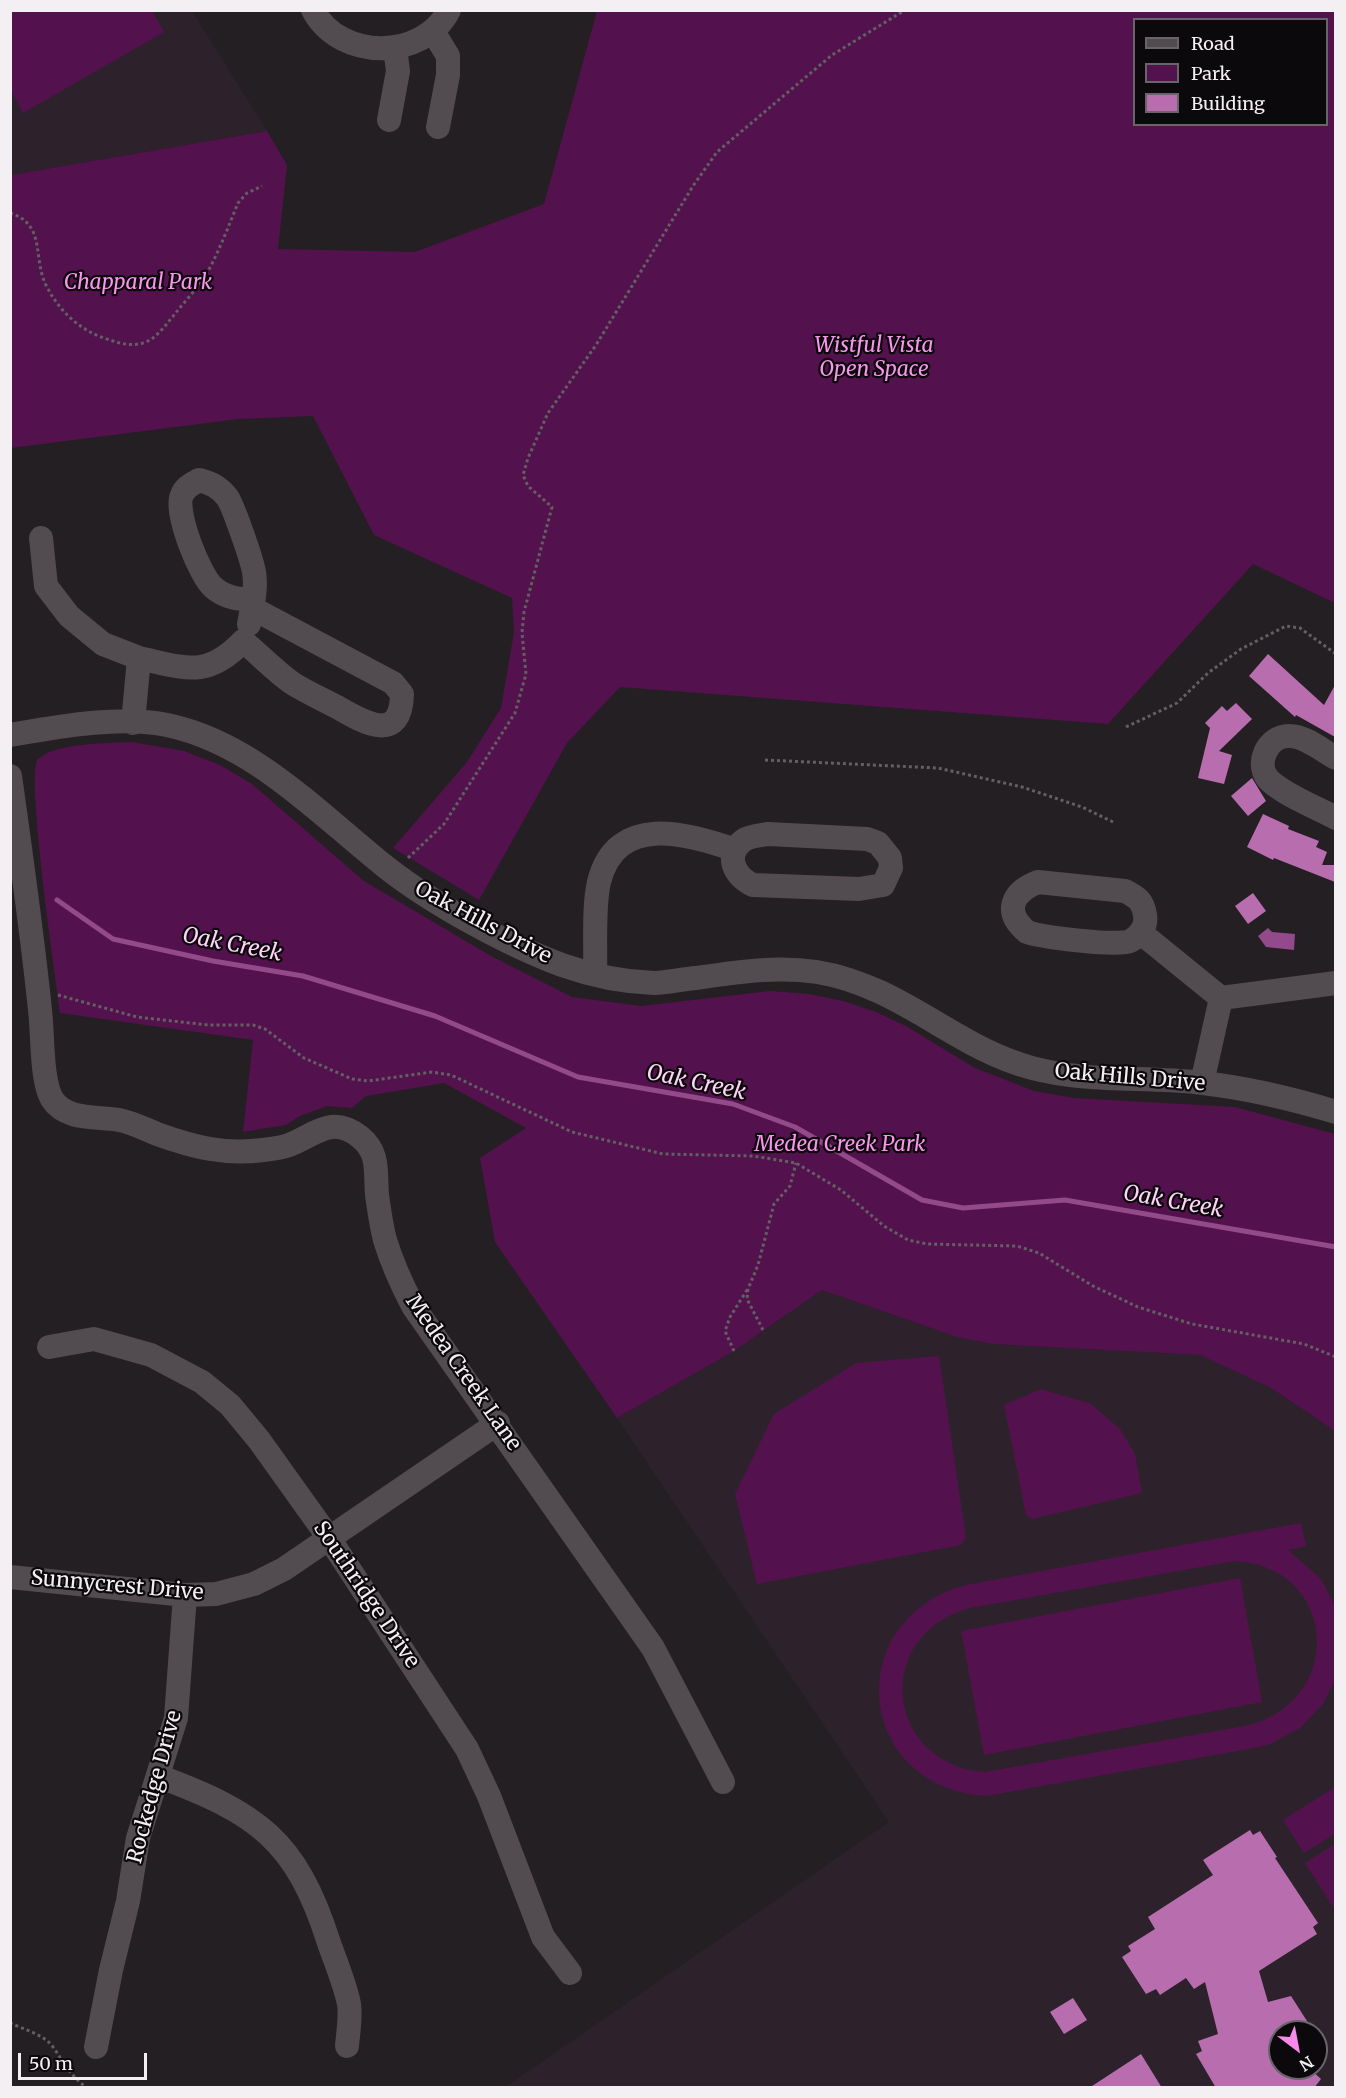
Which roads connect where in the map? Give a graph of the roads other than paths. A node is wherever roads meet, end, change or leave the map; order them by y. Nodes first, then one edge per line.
1 (313, 10) edge
2 (449, 10) edge
3 (434, 33) junction
4 (395, 48) junction
5 (389, 120) dead end
6 (438, 127) dead end
7 (40, 538) dead end
8 (252, 604) junction
9 (243, 641) junction
10 (139, 658) junction
11 (133, 723) junction
12 (10, 735) edge
13 (1335, 758) edge
14 (10, 776) edge
15 (1335, 818) edge
16 (735, 850) junction
17 (1141, 933) junction
18 (596, 974) junction
19 (1335, 983) edge
20 (1221, 998) junction
21 (1202, 1083) junction
22 (1335, 1113) edge
23 (49, 1347) dead end
24 (498, 1423) junction
25 (329, 1538) junction
26 (10, 1577) edge
27 (185, 1595) junction
28 (158, 1776) junction
29 (723, 1782) dead end
30 (570, 1973) dead end
31 (347, 2046) dead end
32 (96, 2047) dead end

1 - 4 street
2 - 3 street
3 - 4 street
3 - 6 street
4 - 5 street
7 - 10 street
8 - 8 street
8 - 9 street
8 - 9 street
9 - 10 street
10 - 11 street
11 - 12 street, Oak Hills Drive
11 - 18 street, Oak Hills Drive
13 - 15 street
14 - 24 street, Medea Creek Lane
16 - 16 street
16 - 18 street
17 - 17 street
17 - 20 street
18 - 21 street, Oak Hills Drive
19 - 20 street
20 - 21 street
21 - 22 street, Oak Hills Drive
23 - 25 street, Southridge Drive
24 - 25 street, Sunnycrest Drive
24 - 29 street, Medea Creek Lane
25 - 27 street, Sunnycrest Drive
25 - 30 street, Southridge Drive
26 - 27 street, Sunnycrest Drive
27 - 28 street, Rockedge Drive
28 - 31 street
28 - 32 street, Rockedge Drive

